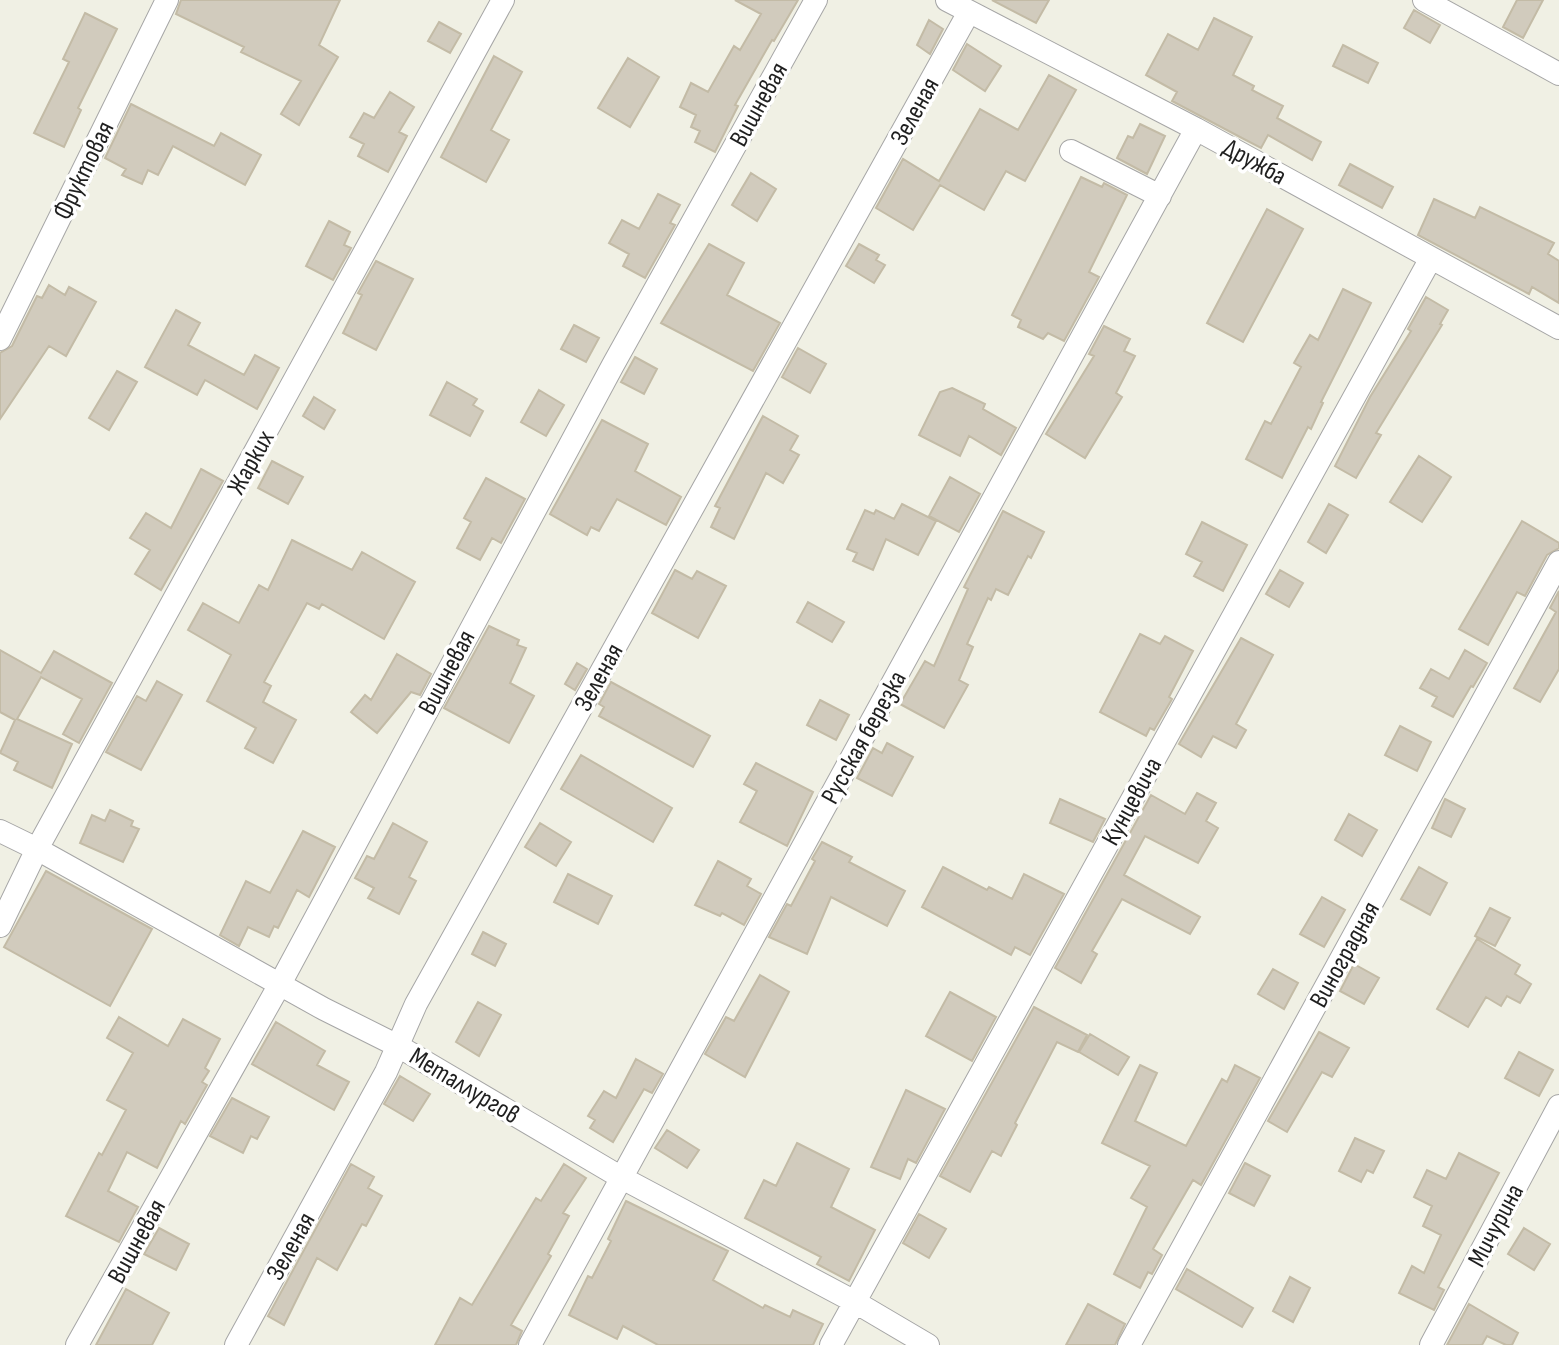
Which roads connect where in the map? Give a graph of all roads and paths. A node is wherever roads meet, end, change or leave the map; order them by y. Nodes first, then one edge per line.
1 (167, 0) edge
2 (503, 0) edge
3 (816, 0) edge
4 (947, 0) edge
5 (1424, 0) edge
6 (969, 12) junction
7 (1559, 74) edge
8 (1196, 129) junction
9 (1071, 151) dead end
10 (1160, 196) junction
11 (1431, 258) junction
12 (1559, 328) edge
13 (0, 339) edge
14 (1559, 562) edge
15 (0, 831) edge
16 (37, 849) junction
17 (0, 926) edge
18 (280, 984) junction
19 (398, 1046) junction
20 (1559, 1106) edge
21 (622, 1178) junction
22 (855, 1302) junction
23 (77, 1345) edge
24 (236, 1345) edge
25 (530, 1345) edge
26 (831, 1345) edge
27 (928, 1345) edge
28 (1129, 1345) edge
29 (1431, 1345) edge

1 - 13 street, Фруктовая
2 - 16 street, Жарких
3 - 18 street, Вишневая
4 - 6 street, Дружба
5 - 7 street
6 - 8 street, Дружба
6 - 19 street, Зеленая
8 - 10 street, Русская березка
8 - 11 street, Дружба
9 - 10 street
10 - 21 street, Русская березка
11 - 12 street, Дружба
11 - 22 street, Кунцевича
14 - 28 street, Виноградная
15 - 16 street, Металлургов
16 - 17 street, Жарких
16 - 18 street, Металлургов
18 - 19 street, Металлургов
18 - 23 street, Вишневая
19 - 21 street, Металлургов
19 - 24 street, Зеленая
20 - 29 street, Мичурина
21 - 22 street, Металлургов
21 - 25 street, Русская березка
22 - 26 street, Кунцевича
22 - 27 street, Металлургов

